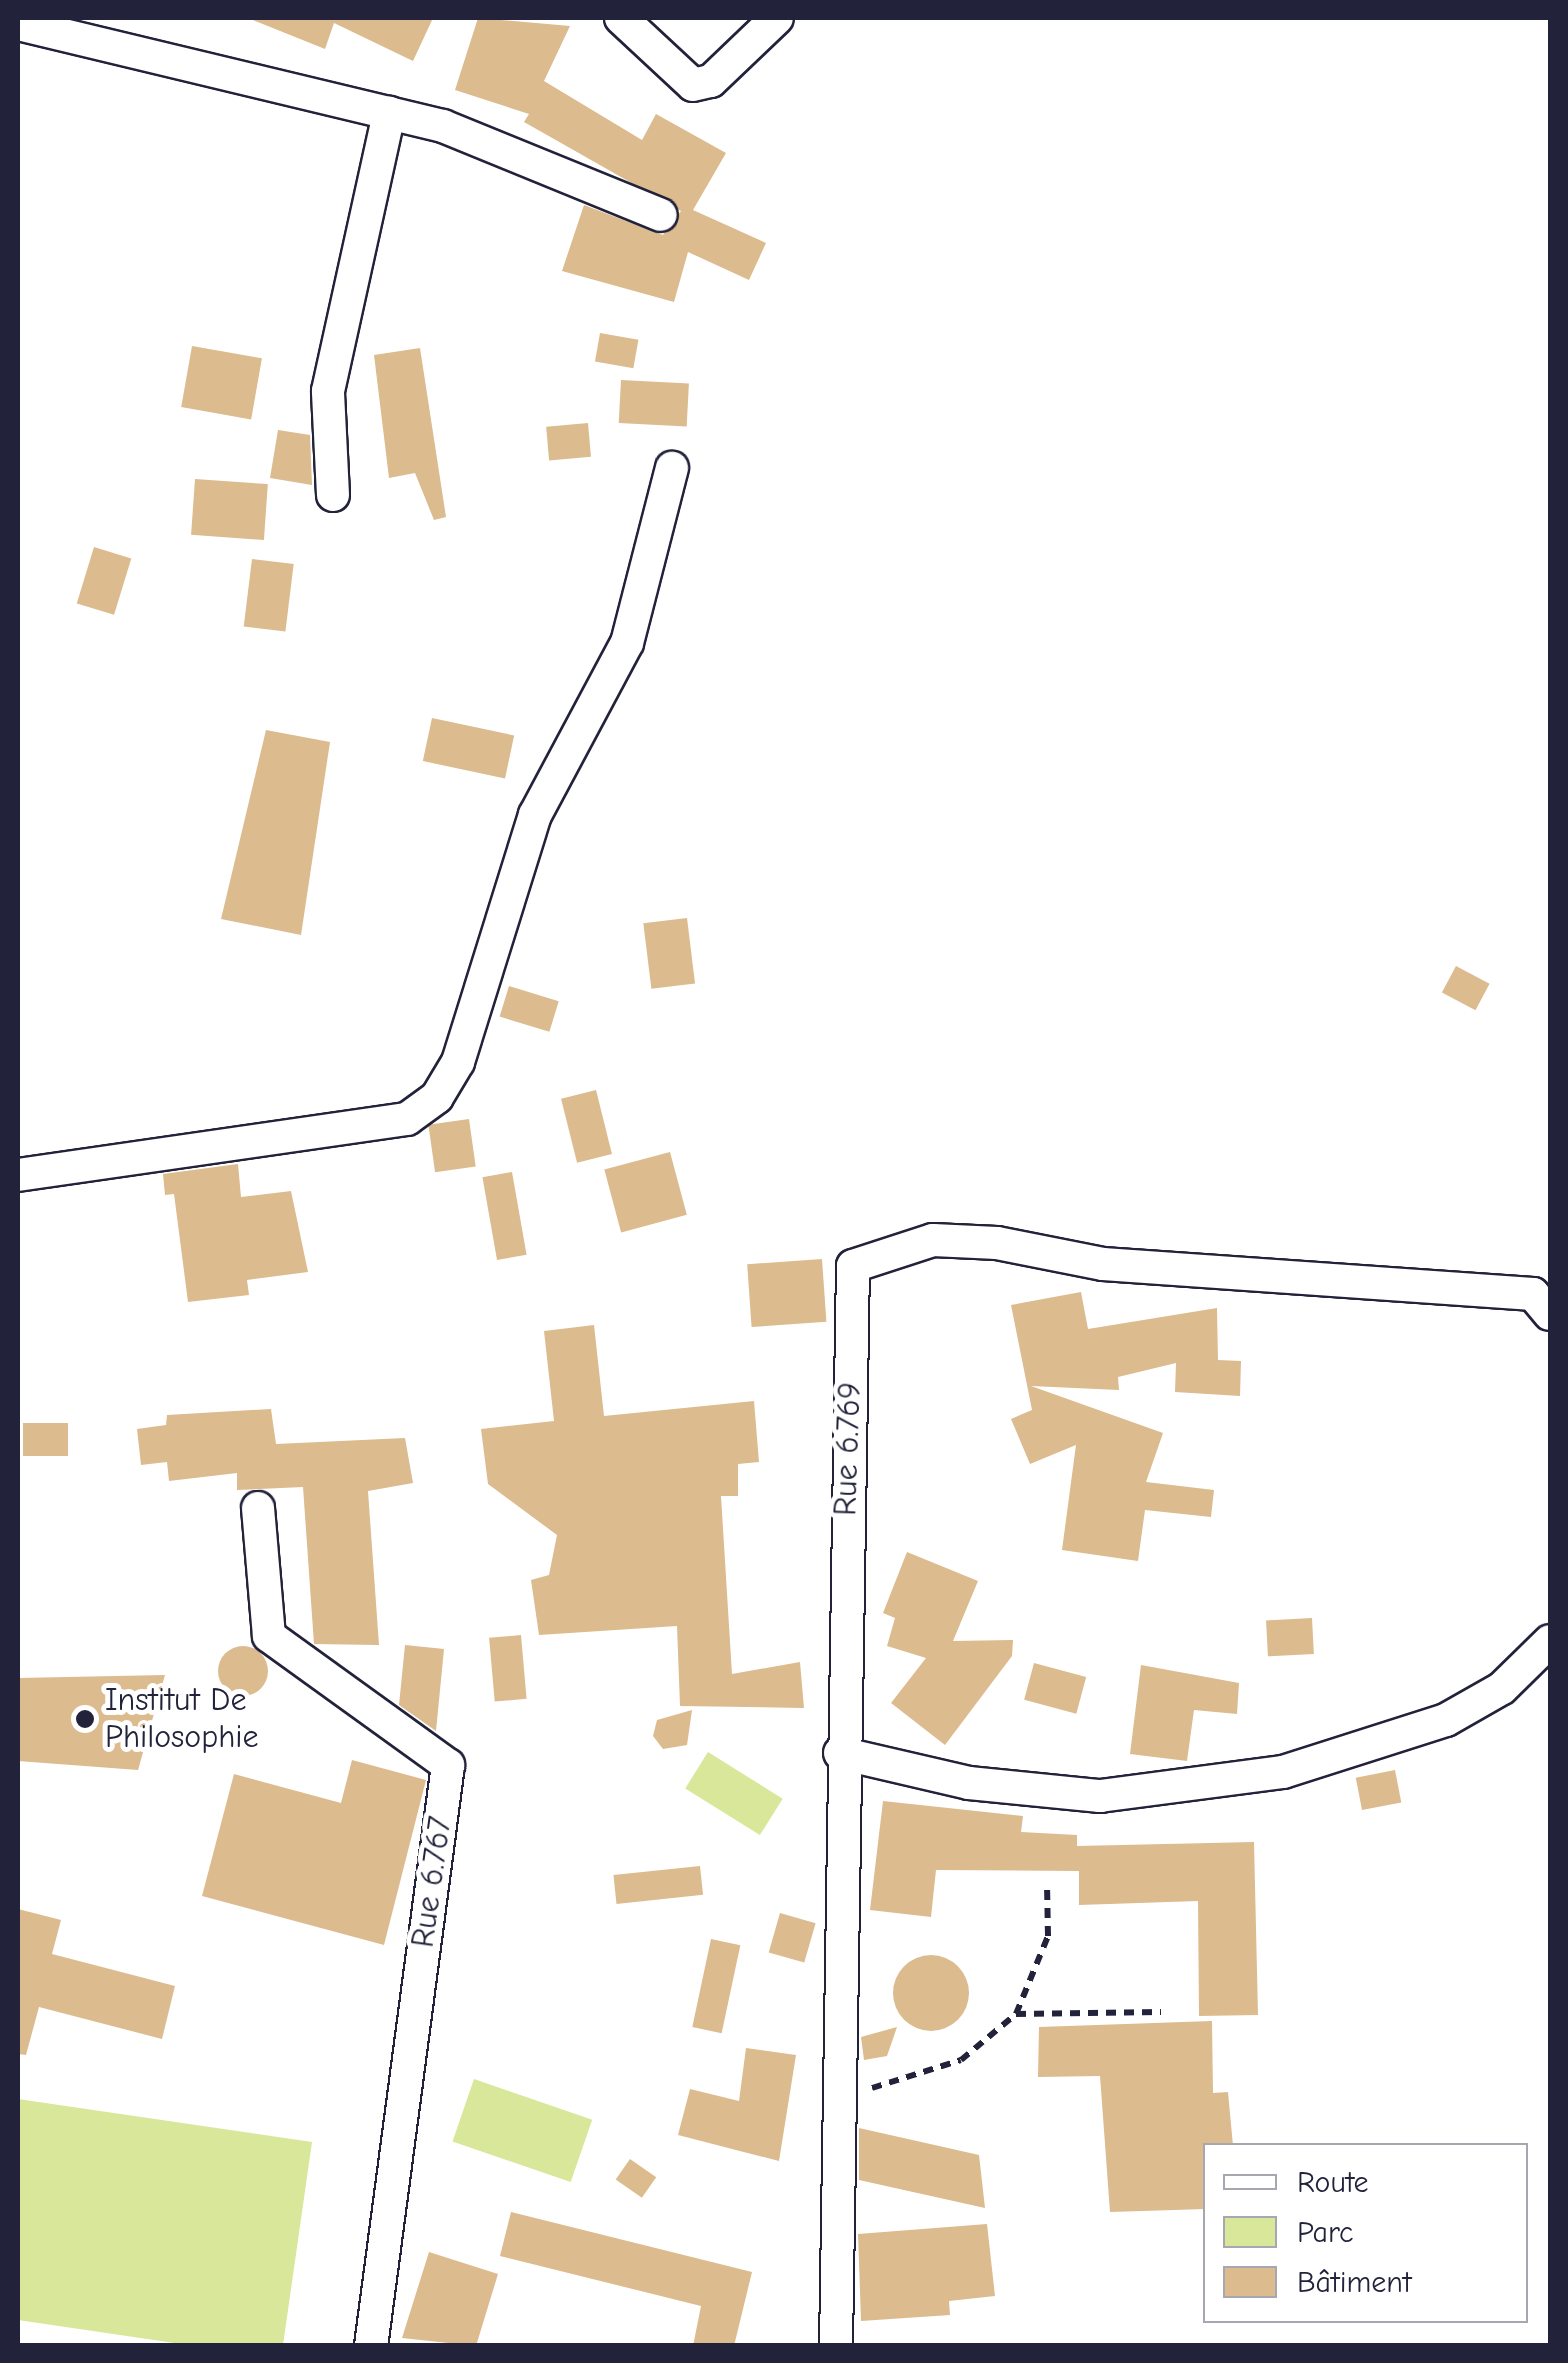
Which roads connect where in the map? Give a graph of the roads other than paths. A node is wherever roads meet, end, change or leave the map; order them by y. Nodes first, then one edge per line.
1 (621, 18) edge
2 (777, 18) edge
3 (18, 24) edge
4 (389, 113) junction
5 (660, 215) dead end
6 (672, 468) dead end
7 (333, 495) dead end
8 (18, 1174) edge
9 (1550, 1314) edge
10 (258, 1508) dead end
11 (1550, 1641) edge
12 (840, 1753) junction
13 (370, 2346) edge
14 (836, 2346) edge

1 - 2 street
3 - 4 street
4 - 5 street
4 - 7 street
6 - 8 street
9 - 12 street, Rue 6.769
10 - 13 street, Rue 6.767
11 - 12 street
12 - 14 street, Rue 6.769

